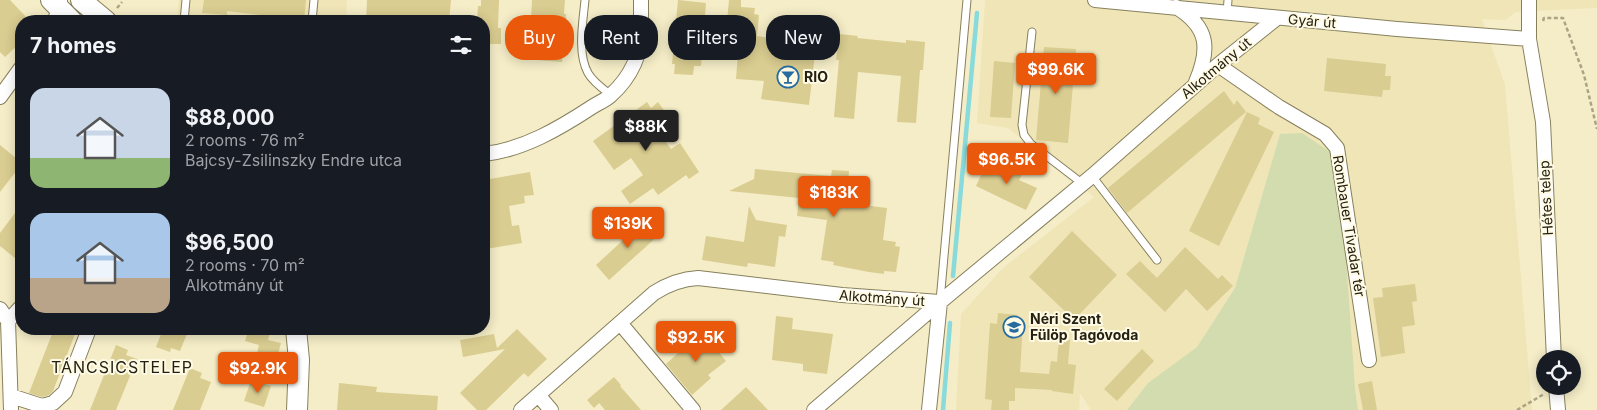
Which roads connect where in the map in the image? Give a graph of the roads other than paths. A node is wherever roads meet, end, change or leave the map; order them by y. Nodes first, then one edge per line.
1 (81, 0) edge
2 (186, 0) edge
3 (314, 0) edge
4 (585, 0) edge
5 (641, 0) edge
6 (967, 0) edge
7 (1095, 0) edge
8 (1529, 0) edge
9 (1228, 6) edge
10 (1175, 7) junction
11 (99, 15) edge
12 (185, 15) edge
13 (313, 15) edge
14 (1277, 18) junction
15 (1032, 32) dead end
16 (1529, 39) junction
17 (1218, 65) junction
18 (15, 76) edge
19 (1194, 86) junction
20 (611, 95) junction
21 (0, 97) edge
22 (490, 153) edge
23 (1087, 180) junction
24 (1157, 260) dead end
25 (940, 302) junction
26 (0, 309) edge
27 (15, 313) edge
28 (8, 321) junction
29 (620, 323) junction
30 (86, 335) edge
31 (297, 335) edge
32 (1554, 350) edge
33 (1369, 360) dead end
34 (1557, 395) edge
35 (539, 396) junction
36 (11, 403) edge
37 (297, 410) edge
38 (522, 410) edge
39 (550, 410) edge
40 (693, 410) edge
41 (814, 410) edge
42 (929, 410) edge
43 (1558, 410) edge

1 - 11 main road
2 - 12 lane
3 - 13 lane
4 - 20 lane
5 - 20 street
6 - 25 lane
7 - 10 street, Gyár út
8 - 16 street, Hétes telep
9 - 10 street, Gyár út
9 - 14 street, Gyár út
10 - 19 street
14 - 16 street, Gyár út
14 - 17 street, Alkotmány út
15 - 23 lane
16 - 32 street, Hétes telep
17 - 19 street, Alkotmány út
17 - 33 street, Rombauer Tivadar tér
18 - 21 street
19 - 23 street, Alkotmány út
20 - 22 street
23 - 24 lane
23 - 25 street, Alkotmány út
25 - 29 street, Alkotmány út
25 - 41 street
25 - 42 street
26 - 28 street
27 - 28 street
28 - 36 street
29 - 35 street, Alkotmány út
29 - 40 street
30 - 36 street
31 - 37 main road
34 - 43 street
35 - 38 street, Alkotmány út
35 - 39 street

